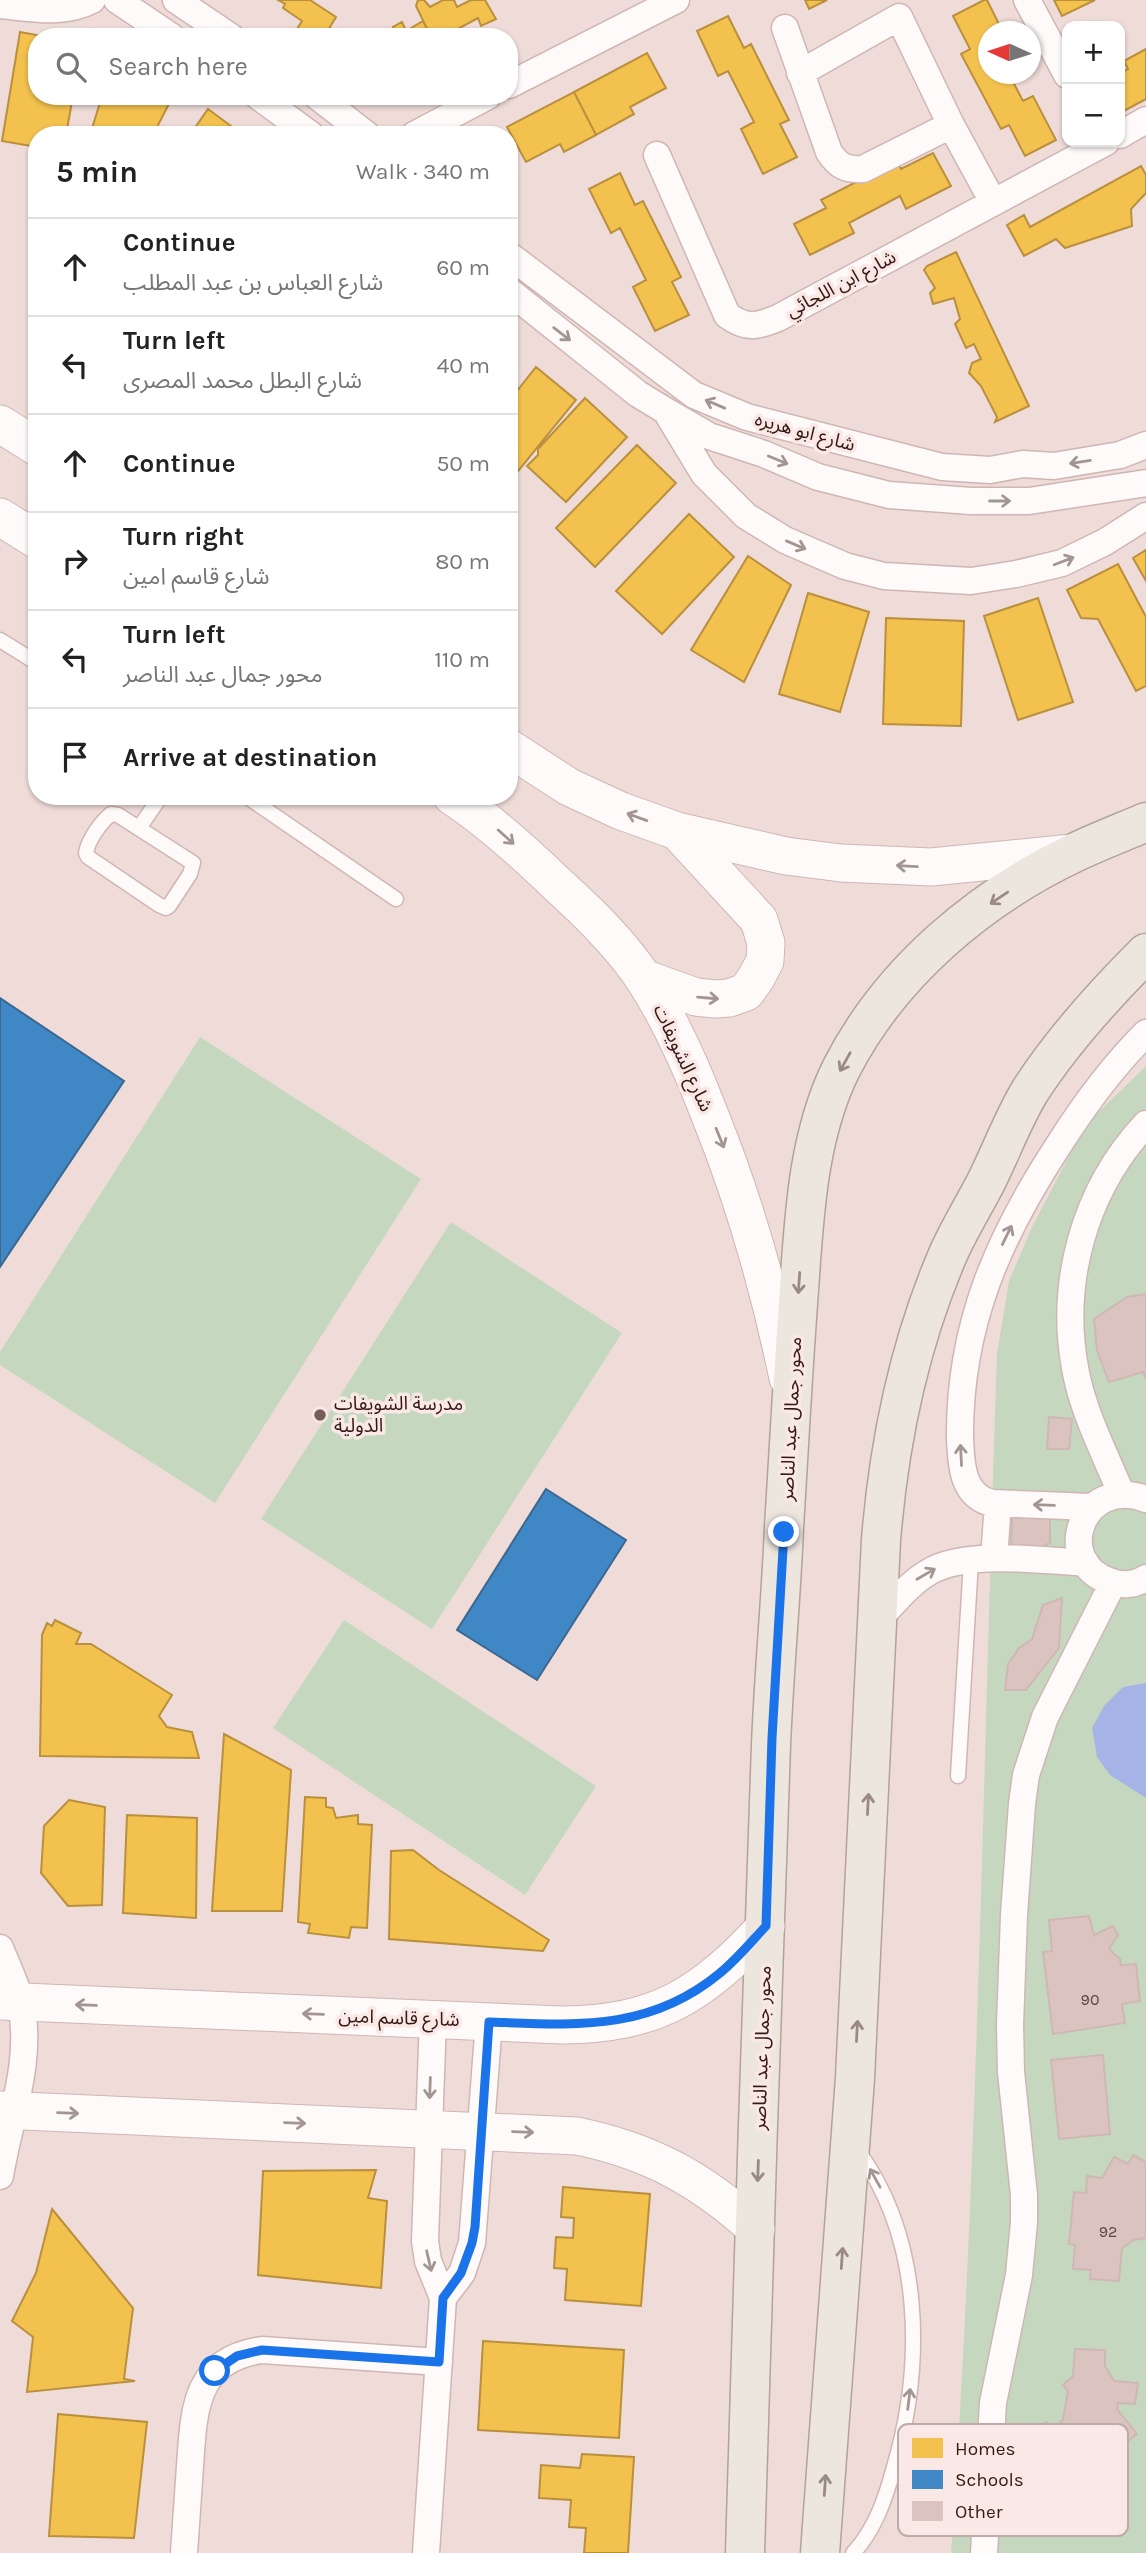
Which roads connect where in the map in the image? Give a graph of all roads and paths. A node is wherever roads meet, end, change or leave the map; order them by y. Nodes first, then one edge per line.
1 (92, 0) edge
2 (117, 0) edge
3 (176, 0) edge
4 (676, 0) edge
5 (1027, 0) edge
6 (0, 5) edge
7 (159, 28) edge
8 (218, 28) edge
9 (785, 28) dead end
10 (1062, 66) edge
11 (800, 73) junction
12 (518, 80) edge
13 (270, 105) edge
14 (329, 105) edge
15 (471, 105) edge
16 (1146, 120) edge
17 (951, 125) junction
18 (299, 126) edge
19 (355, 126) edge
20 (431, 126) edge
21 (1125, 131) edge
22 (1094, 147) edge
23 (657, 155) dead end
24 (993, 202) junction
25 (518, 262) edge
26 (518, 298) edge
27 (666, 411) junction
28 (0, 424) edge
29 (28, 441) edge
30 (1146, 446) edge
31 (1146, 483) edge
32 (1146, 516) edge
33 (0, 517) edge
34 (28, 534) edge
35 (0, 640) edge
36 (28, 657) edge
37 (518, 754) edge
38 (155, 805) edge
39 (259, 805) edge
40 (465, 805) edge
41 (1146, 822) edge
42 (139, 828) junction
43 (677, 831) junction
44 (1073, 853) junction
45 (396, 899) dead end
46 (1146, 953) edge
47 (643, 978) junction
48 (1146, 1033) edge
49 (1146, 1124) edge
50 (791, 1394) junction
51 (1134, 1496) edge
52 (998, 1504) junction
53 (1091, 1507) junction
54 (983, 1560) junction
55 (1086, 1563) junction
56 (1144, 1580) edge
57 (1113, 1583) junction
58 (877, 1620) junction
59 (958, 1776) dead end
60 (766, 1926) junction
61 (0, 1948) edge
62 (10, 2002) edge
63 (433, 2019) junction
64 (489, 2022) junction
65 (6, 2110) edge
66 (429, 2128) junction
67 (481, 2131) junction
68 (850, 2139) junction
69 (0, 2176) edge
70 (756, 2229) junction
71 (443, 2298) junction
72 (439, 2362) junction
73 (905, 2424) edge
74 (992, 2424) edge
75 (898, 2454) edge
76 (184, 2553) edge
77 (426, 2553) edge
78 (745, 2553) edge
79 (820, 2553) edge
80 (853, 2553) edge

1 - 6 street
2 - 7 street
3 - 8 street
4 - 12 street
5 - 10 street
9 - 11 street
11 - 17 street
11 - 17 street
13 - 18 street
14 - 19 street
15 - 20 street
16 - 21 street, شارع ابن اللجائي
17 - 24 street
22 - 24 street, شارع ابن اللجائي
23 - 24 street, شارع ابن اللجائي
30 -> 25 street, شارع ابو هريره
26 -> 27 street, شارع ابو هريره
27 -> 31 street, شارع ابو هريره
27 -> 32 street
28 - 29 main road
33 - 34 main road
35 - 36 lane
43 -> 37 main road
38 - 42 lane
39 - 45 lane
40 -> 47 main road, شارع الشويفات
41 - 44 main road, محور جمال عبد الناصر
42 - 42 lane
44 -> 43 main road
47 -> 43 main road
44 -> 50 main road, محور جمال عبد الناصر
46 - 58 main road
47 -> 50 main road, شارع الشويفات
52 -> 48 street
49 - 51 street
50 - 60 main road, محور جمال عبد الناصر
51 - 53 street
53 -> 52 street
52 - 54 street
53 - 55 street
54 - 55 street
58 -> 54 street
54 - 59 lane
55 - 57 street
56 - 57 street
57 - 74 street
68 -> 58 main road
60 - 64 main road, شارع قاسم امين
60 -> 70 main road, محور جمال عبد الناصر
61 - 62 street
63 -> 62 main road, شارع قاسم امين
62 - 65 street
63 - 64 main road, شارع قاسم امين
63 -> 66 street
64 - 67 street
65 -> 66 main road
65 - 69 street
66 - 67 main road
66 -> 71 street
67 -> 70 main road
67 - 71 street
73 -> 68 lane
79 -> 68 main road
70 - 78 main road, محور جمال عبد الناصر
71 - 72 street
72 - 76 street
72 - 77 street
80 -> 75 lane

